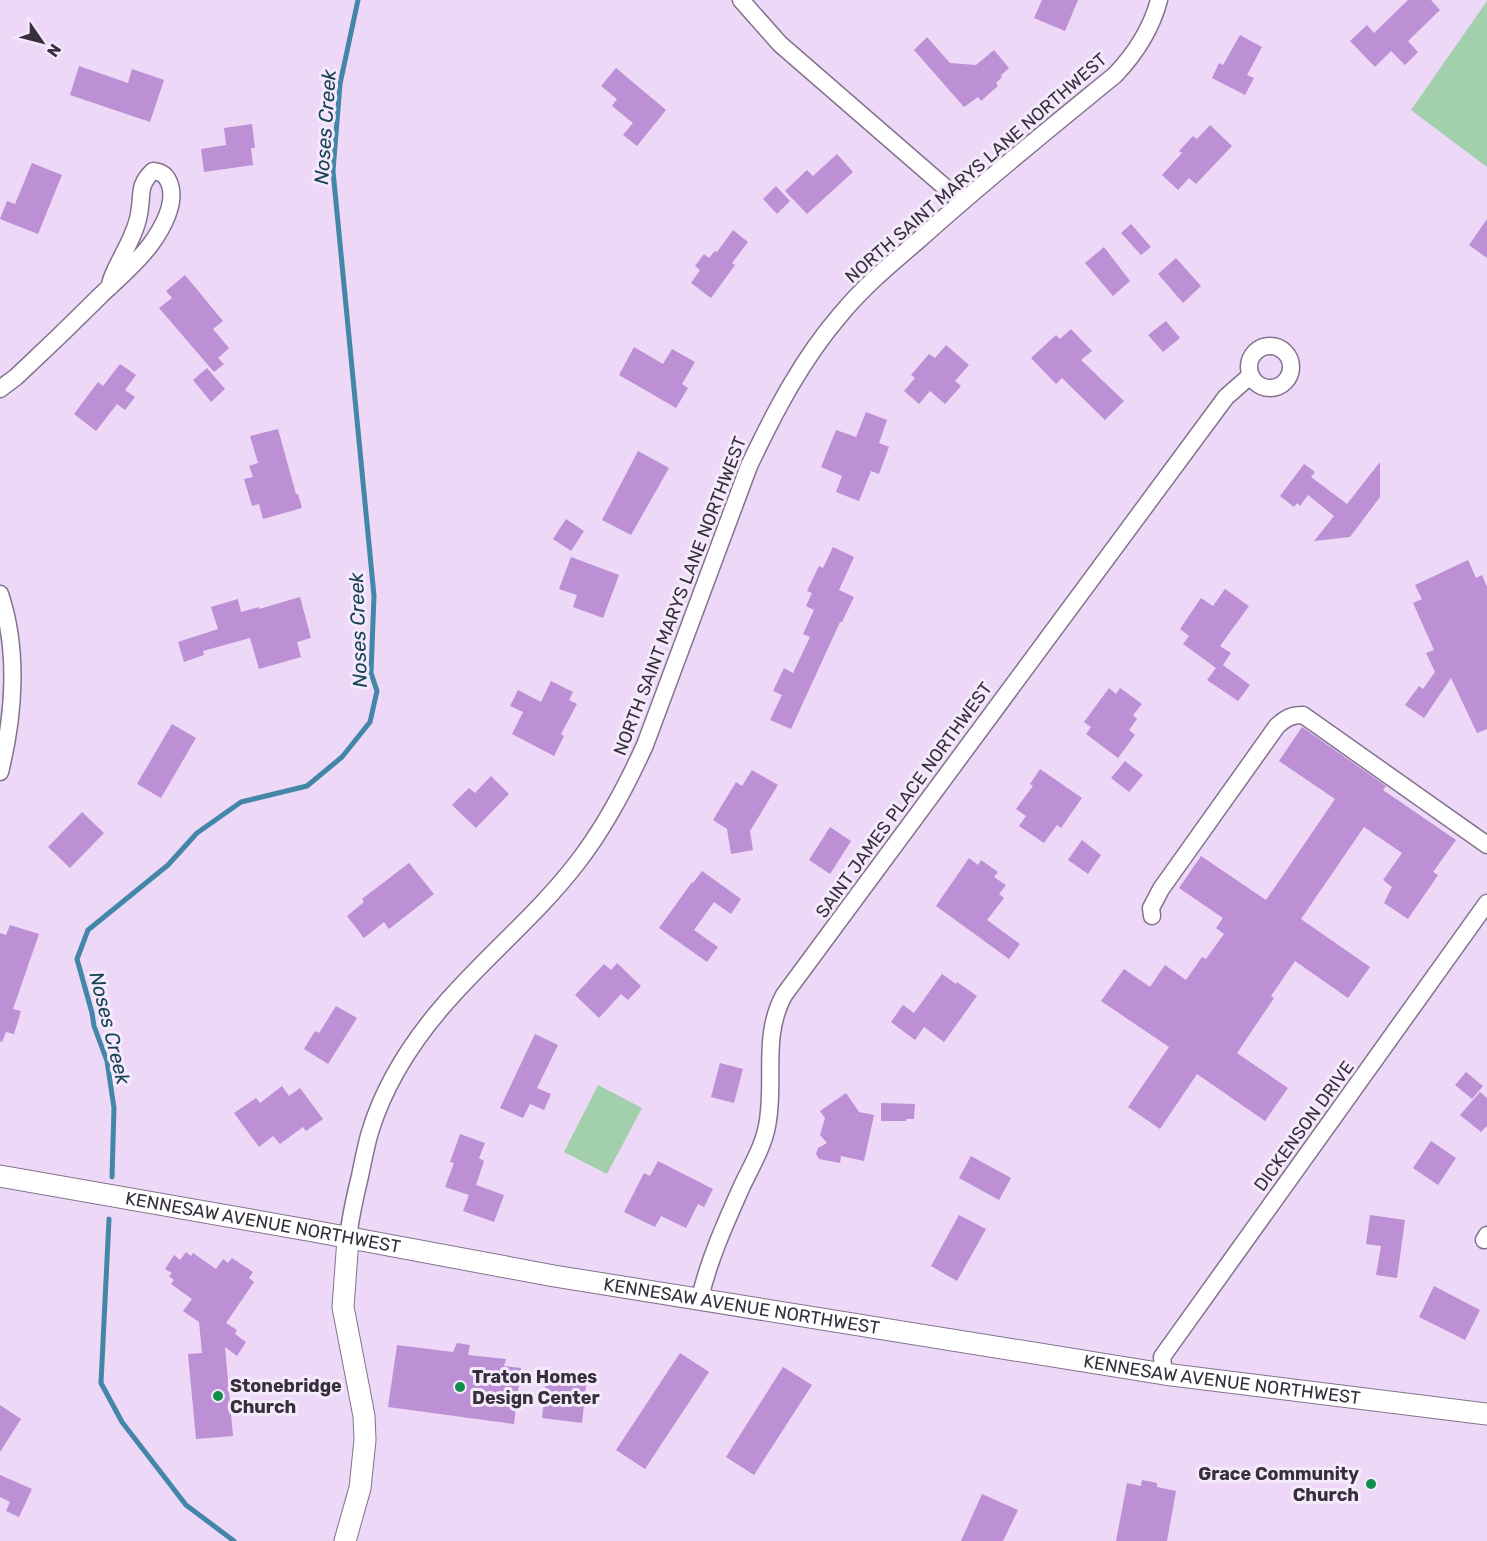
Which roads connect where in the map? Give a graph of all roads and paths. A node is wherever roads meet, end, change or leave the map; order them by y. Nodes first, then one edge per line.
1 (741, 0) edge
2 (1159, 0) edge
3 (962, 202) junction
4 (110, 286) junction
5 (1250, 376) dead end
6 (0, 389) edge
7 (0, 594) edge
8 (0, 772) edge
9 (1487, 845) edge
10 (1487, 903) edge
11 (1152, 916) dead end
12 (0, 1176) edge
13 (348, 1239) junction
14 (700, 1298) junction
15 (1164, 1374) junction
16 (1487, 1414) edge
17 (345, 1541) edge

1 - 3 street
2 - 3 street, NORTH SAINT MARYS LANE NORTHWEST
3 - 13 street, NORTH SAINT MARYS LANE NORTHWEST
4 - 4 street
4 - 6 street
5 - 14 street, SAINT JAMES PLACE NORTHWEST
7 - 8 street
9 - 11 street
10 - 15 street, DICKENSON DRIVE
12 - 13 street, KENNESAW AVENUE NORTHWEST
13 - 14 street, KENNESAW AVENUE NORTHWEST
13 - 17 street
14 - 15 street, KENNESAW AVENUE NORTHWEST
15 - 16 street, KENNESAW AVENUE NORTHWEST

